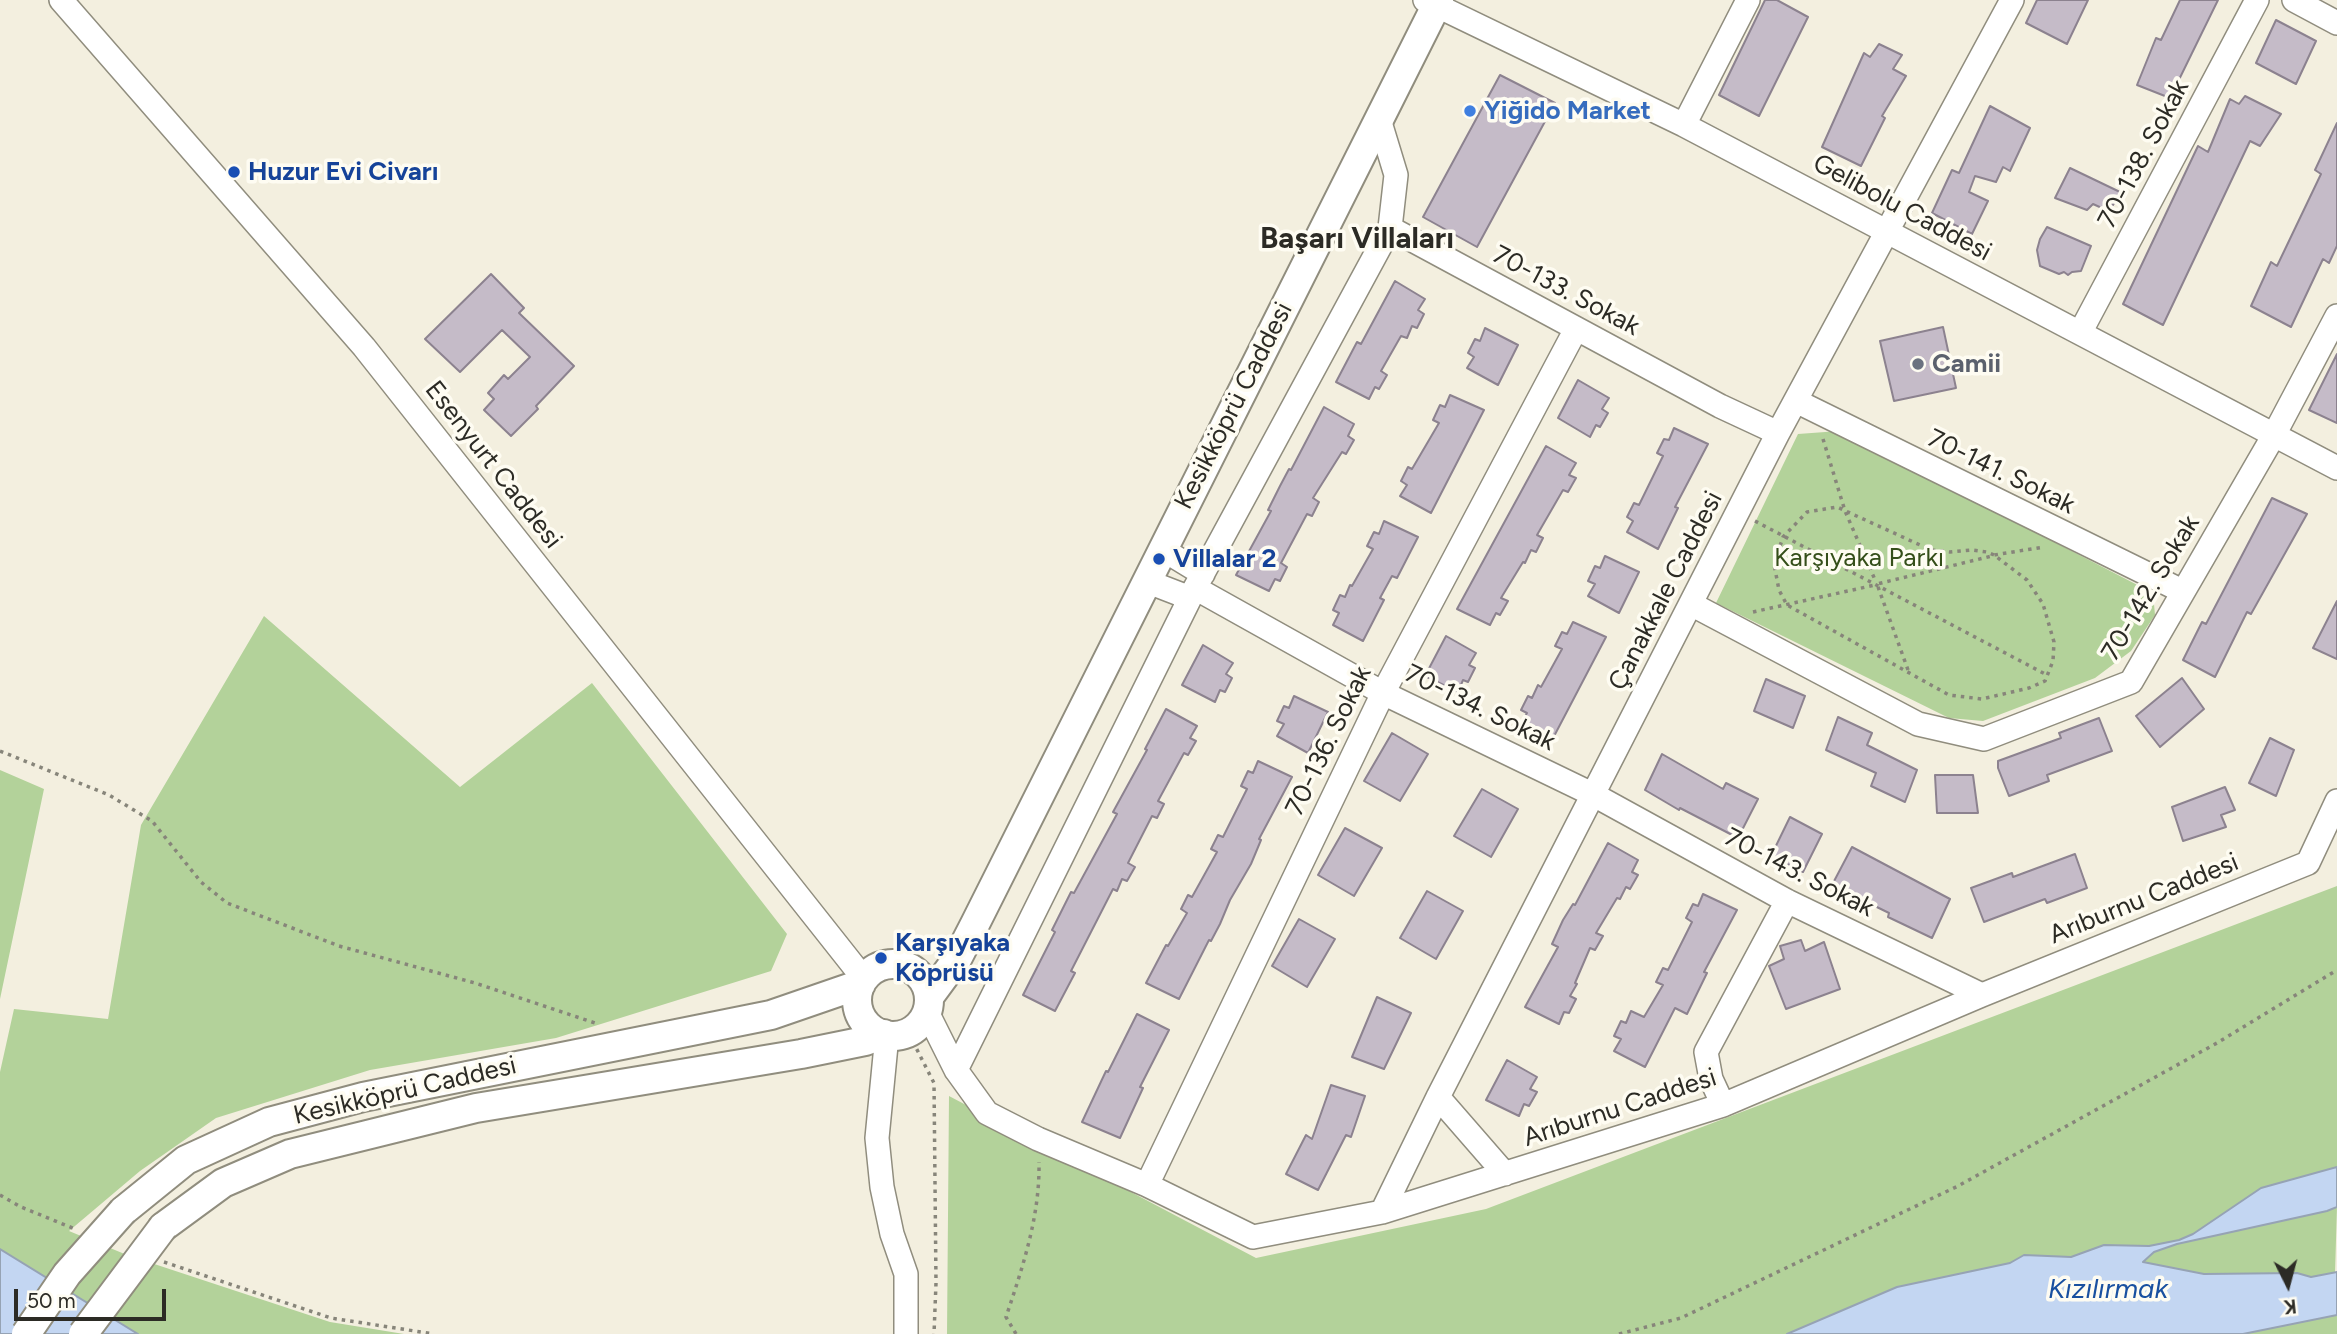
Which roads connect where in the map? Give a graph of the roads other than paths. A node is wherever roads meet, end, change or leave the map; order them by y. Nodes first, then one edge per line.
1 (61, 0) edge
2 (1748, 0) edge
3 (2012, 0) edge
4 (2257, 0) edge
5 (2294, 0) edge
6 (1434, 2) edge
7 (2337, 23) edge
8 (1379, 120) junction
9 (1684, 125) junction
10 (1390, 228) junction
11 (1888, 232) junction
12 (2337, 316) edge
13 (1576, 329) junction
14 (2080, 333) junction
15 (1805, 405) junction
16 (1778, 433) junction
17 (2274, 435) junction
18 (2337, 468) edge
19 (1162, 549) junction
20 (1146, 581) junction
21 (1196, 587) junction
22 (2182, 591) junction
23 (1691, 604) junction
24 (1383, 692) junction
25 (1594, 795) junction
26 (2337, 801) edge
27 (1787, 901) junction
28 (863, 982) junction
29 (1982, 995) junction
30 (928, 1004) junction
31 (893, 1034) junction
32 (956, 1070) junction
33 (1438, 1097) junction
34 (1723, 1105) junction
35 (1505, 1174) junction
36 (1146, 1185) junction
37 (1382, 1212) junction
38 (26, 1334) edge
39 (83, 1334) edge
40 (906, 1334) edge

1 - 28 street, Esenyurt Caddesi
2 - 9 street
3 - 11 street, Çanakkale Caddesi
4 - 14 street, 70-138. Sokak
5 - 7 street
6 - 8 street, Kesikköprü Caddesi
6 - 9 street, Gelibolu Caddesi
8 - 10 street
8 - 19 street, Kesikköprü Caddesi
9 - 11 street, Gelibolu Caddesi
10 - 13 street, 70-133. Sokak
10 - 21 street, Kesikköprü Caddesi
11 - 14 street, Gelibolu Caddesi
11 - 15 street, Çanakkale Caddesi
12 - 17 street, 70-142. Sokak
13 - 16 street, 70-133. Sokak
13 - 24 street, 70-136. Sokak
14 - 17 street, Gelibolu Caddesi
15 - 16 street, Çanakkale Caddesi
15 - 22 street, 70-141. Sokak
16 - 23 street, Çanakkale Caddesi
17 - 18 street, Gelibolu Caddesi
17 - 22 street, 70-142. Sokak
19 - 20 street, Kesikköprü Caddesi
19 - 21 street
20 - 21 street
20 - 30 street, Kesikköprü Caddesi
21 - 24 street, 70-134. Sokak
21 - 32 street, Kesikköprü Caddesi
22 - 23 street, 70-142. Sokak
23 - 25 street, Çanakkale Caddesi
24 - 25 street, 70-134. Sokak
24 - 36 street, 70-136. Sokak
25 - 27 street, 70-143. Sokak
25 - 33 street, Çanakkale Caddesi
26 - 29 street, Arıburnu Caddesi
27 - 29 street, 70-143. Sokak
27 - 34 street
28 - 30 street
28 - 31 street
28 - 38 street, Kesikköprü Caddesi, bridge
29 - 34 street, Arıburnu Caddesi
30 - 31 street
30 - 32 street, Arıburnu Caddesi
31 - 39 street, Kesikköprü Caddesi, bridge
31 - 40 street
32 - 36 street, Arıburnu Caddesi
33 - 35 street
33 - 37 street, Çanakkale Caddesi
34 - 35 street, Arıburnu Caddesi
35 - 37 street, Arıburnu Caddesi
36 - 37 street, Arıburnu Caddesi

